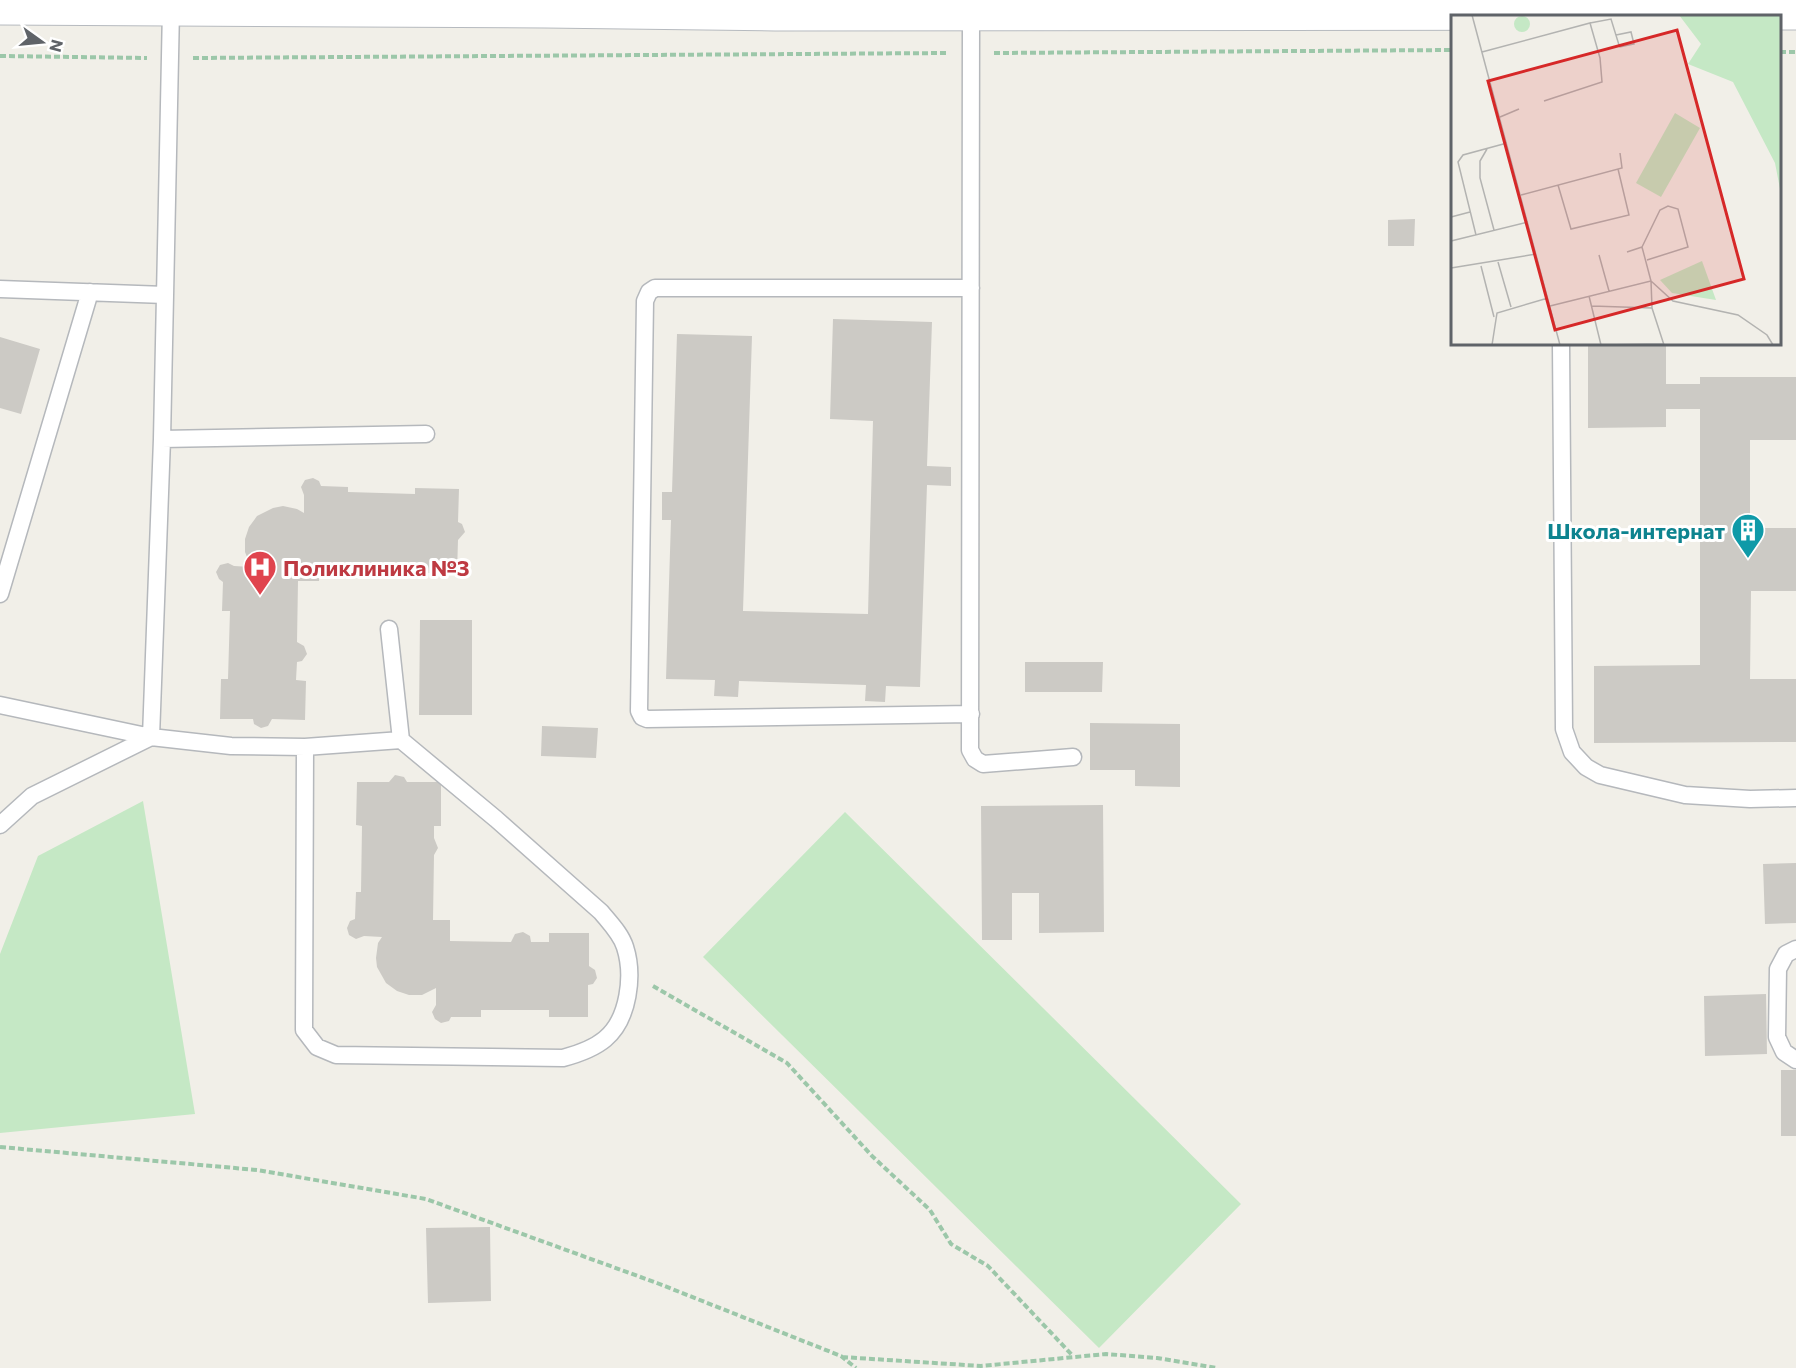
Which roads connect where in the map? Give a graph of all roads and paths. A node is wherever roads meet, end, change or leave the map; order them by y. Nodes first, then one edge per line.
1 (226, 5) edge
2 (545, 5) edge
3 (1344, 6) edge
4 (0, 8) edge
5 (171, 9) junction
6 (1796, 13) edge
7 (971, 14) junction
8 (1516, 15) edge
9 (1622, 15) edge
10 (1451, 50) edge
11 (971, 53) junction
12 (0, 56) edge
13 (169, 58) junction
14 (971, 288) junction
15 (0, 289) edge
16 (90, 292) junction
17 (165, 295) junction
18 (1561, 345) edge
19 (426, 434) dead end
20 (162, 439) junction
21 (0, 594) edge
22 (389, 629) dead end
23 (0, 705) edge
24 (971, 714) junction
25 (151, 737) junction
26 (401, 740) junction
27 (305, 747) junction
28 (1073, 757) dead end
29 (1796, 798) edge
30 (0, 825) edge
31 (1796, 949) edge
32 (629, 972) junction
33 (1796, 1060) edge
34 (0, 1147) edge
35 (841, 1356) junction
36 (1073, 1356) junction
37 (980, 1367) edge
38 (856, 1368) edge
39 (1217, 1368) edge

1 - 2 main road
1 - 5 main road
2 - 7 main road
3 - 7 main road
3 - 8 main road
4 - 5 main road
5 - 13 lane
6 - 9 main road
7 - 11 lane
10 - 11 path
11 - 13 path
11 - 14 lane
12 - 13 path
13 - 17 lane
14 - 24 lane
14 - 24 lane
15 - 16 lane
16 - 17 lane
16 - 21 lane
17 - 20 lane
18 - 29 lane
19 - 20 lane
20 - 25 lane
22 - 26 lane
23 - 25 lane
24 - 28 lane
25 - 27 lane
25 - 30 lane
26 - 27 lane
26 - 32 lane
27 - 32 lane
31 - 33 lane
32 - 36 path
34 - 35 path
35 - 37 path
35 - 38 path
36 - 37 path
36 - 39 path

